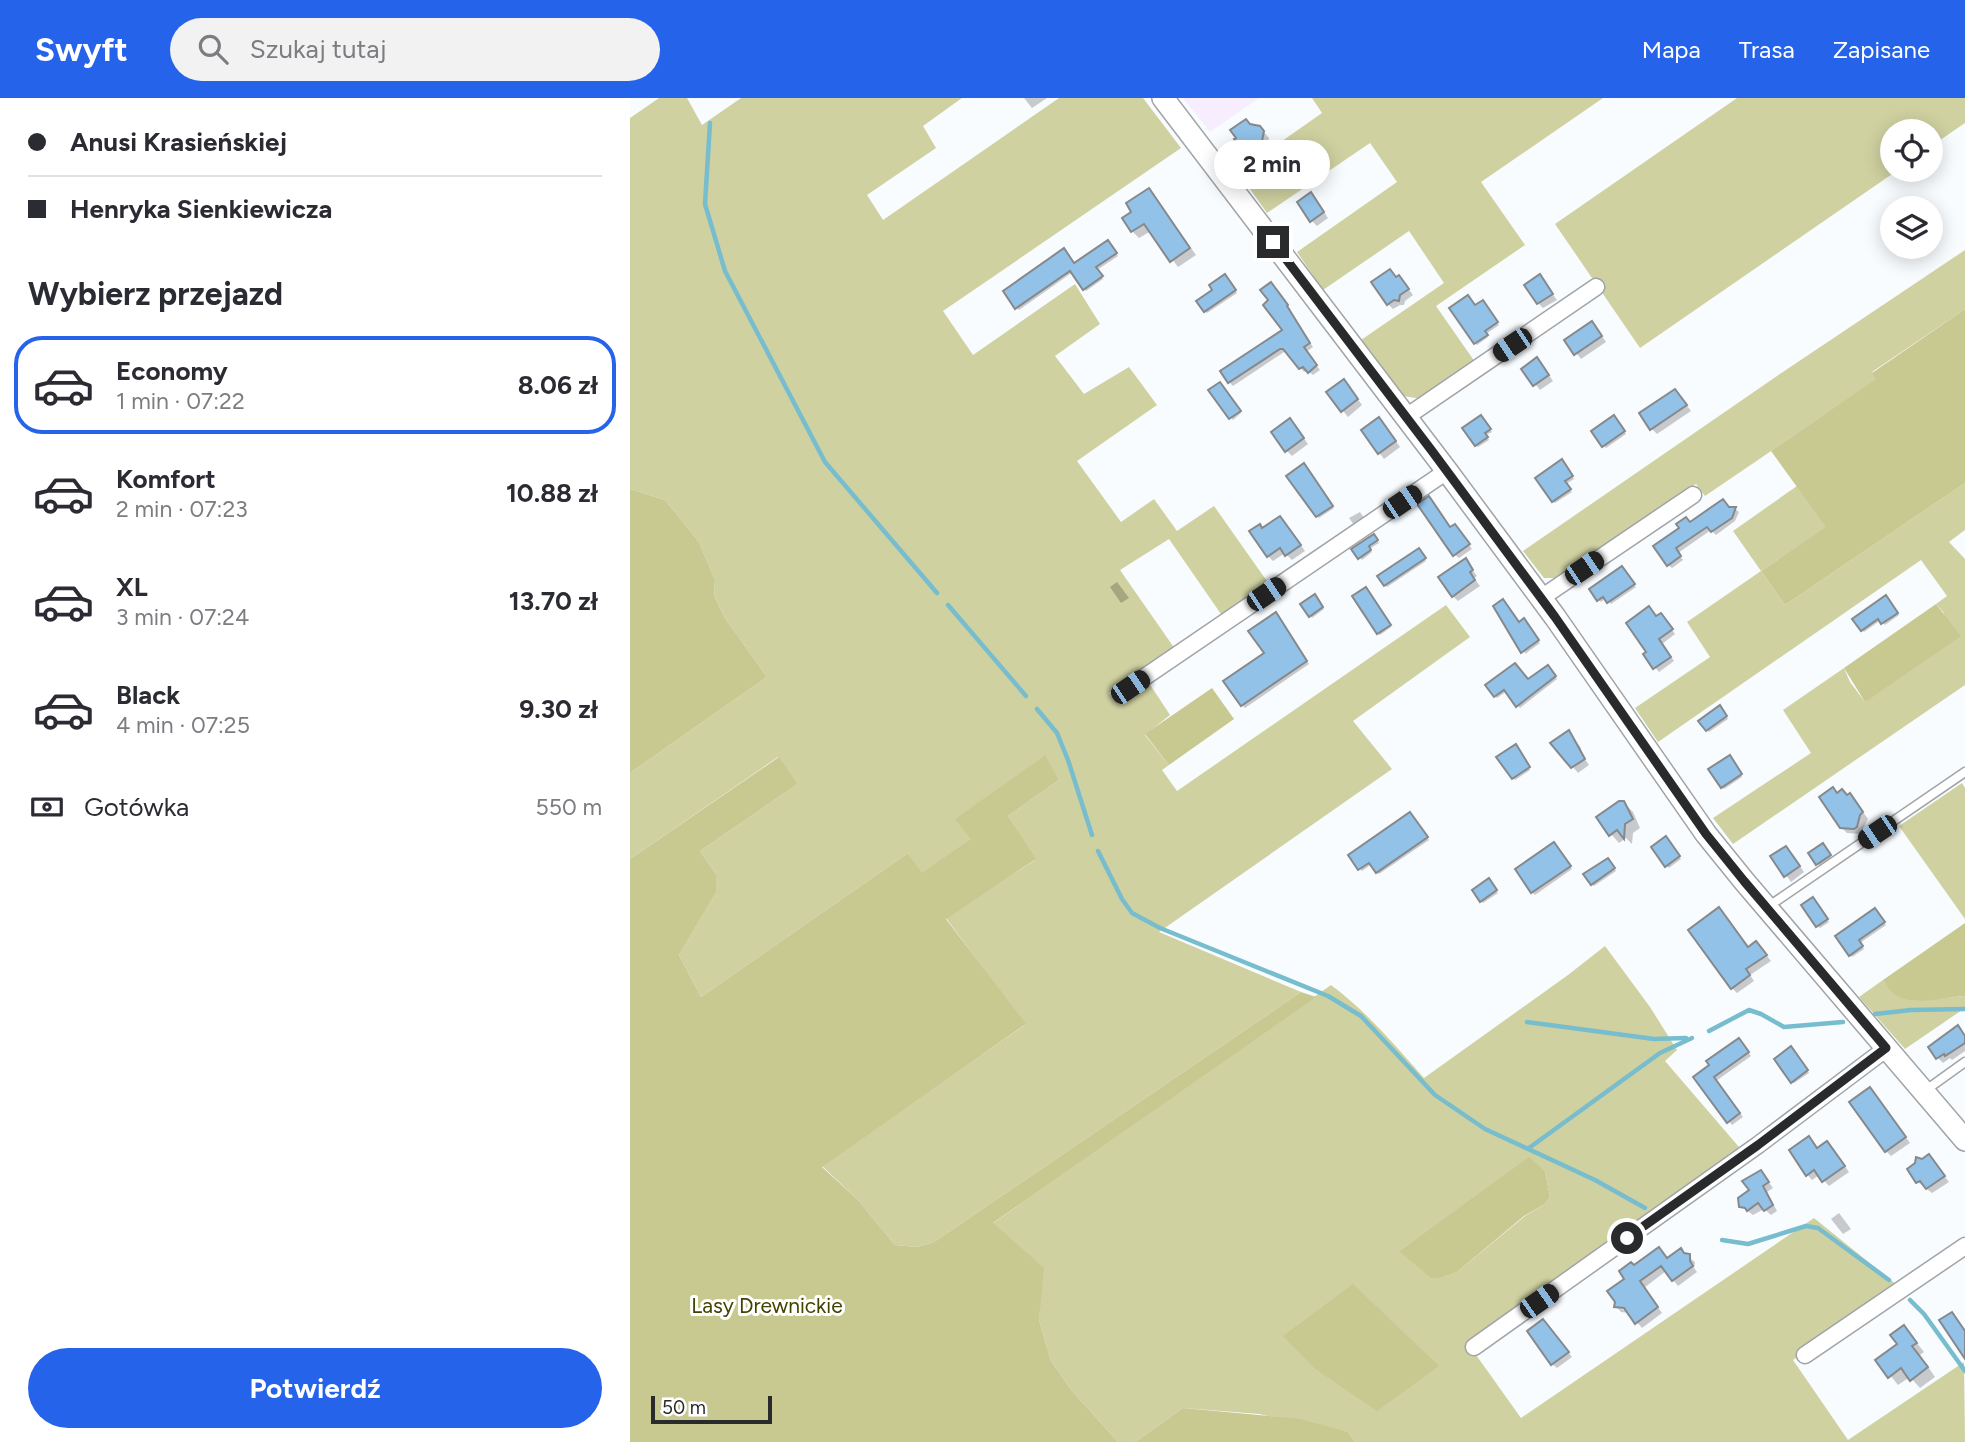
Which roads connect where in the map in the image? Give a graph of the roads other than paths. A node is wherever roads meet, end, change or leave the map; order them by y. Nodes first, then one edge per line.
1 (1163, 98) edge
2 (1596, 287) dead end
3 (1406, 417) junction
4 (1447, 471) junction
5 (1693, 495) dead end
6 (1541, 598) junction
7 (1130, 687) dead end
8 (1965, 772) edge
9 (1766, 908) junction
10 (1886, 1048) junction
11 (1965, 1062) edge
12 (1924, 1092) junction
13 (1965, 1140) edge
14 (1965, 1246) edge
15 (1474, 1347) dead end
16 (1805, 1355) dead end

1 - 3 street
2 - 3 street
3 - 4 street
4 - 6 street
4 - 7 street
5 - 6 street
6 - 9 street
8 - 9 lane
9 - 10 street
10 - 12 street
10 - 15 street
11 - 12 lane
12 - 13 street
14 - 16 street

